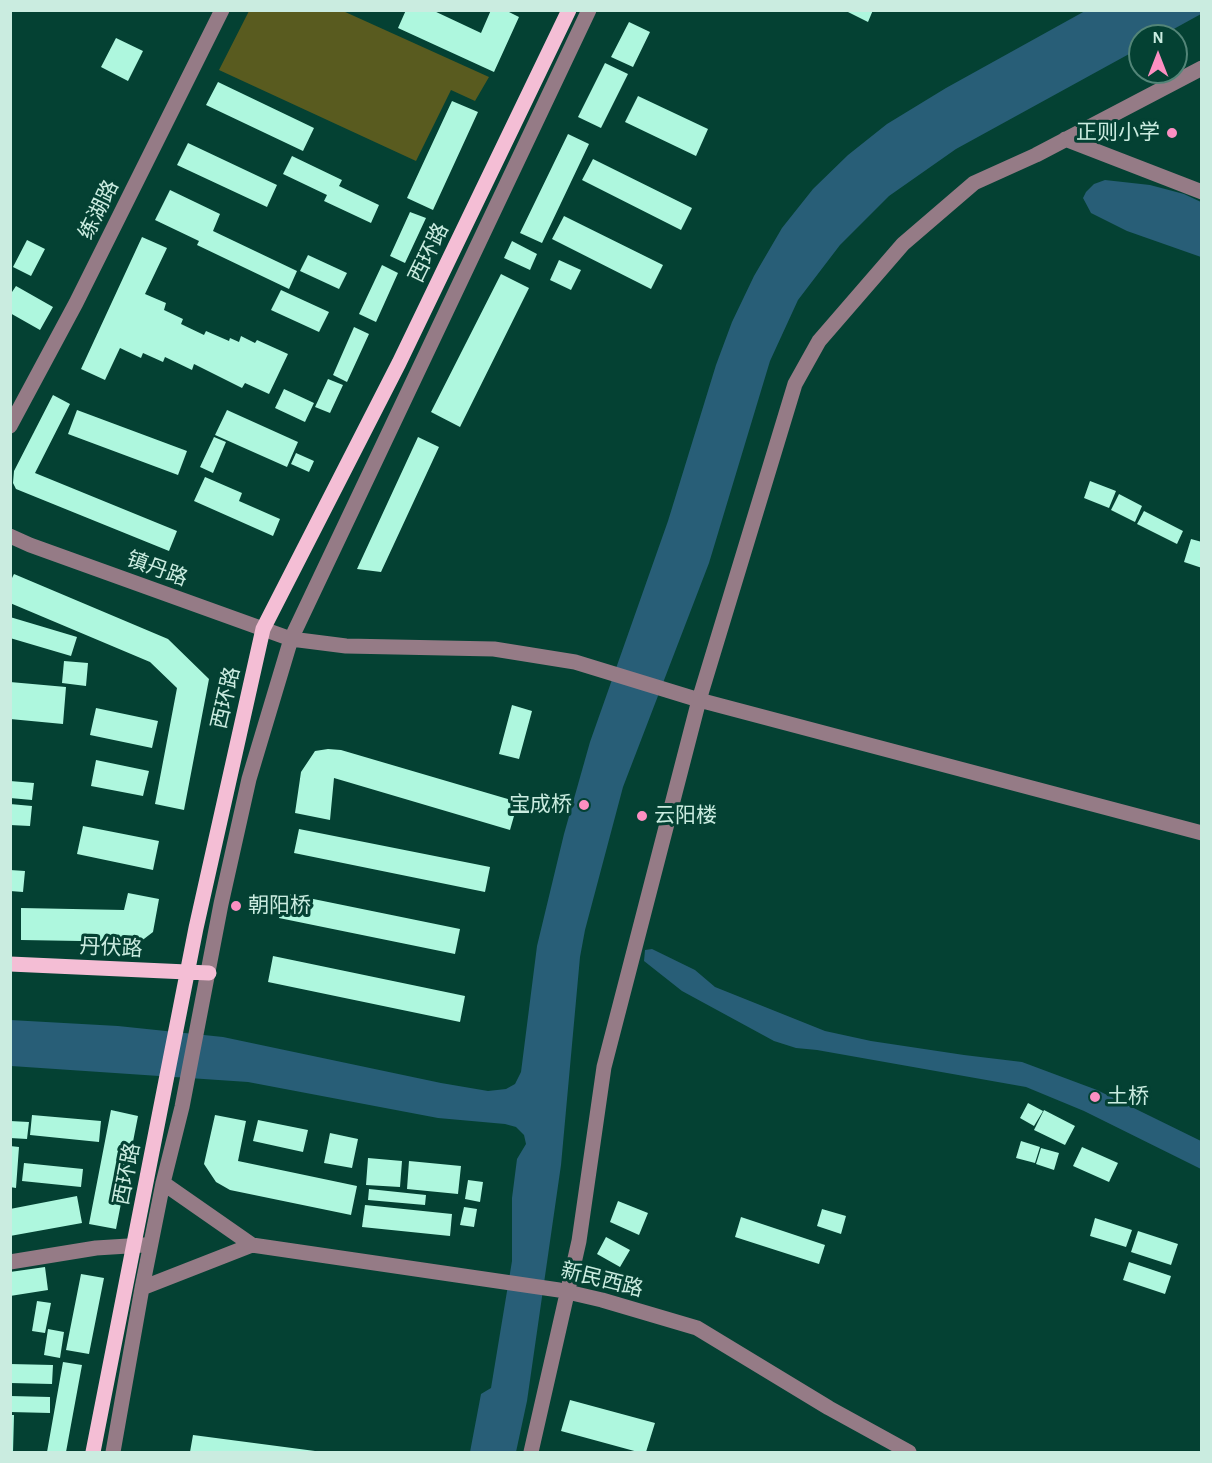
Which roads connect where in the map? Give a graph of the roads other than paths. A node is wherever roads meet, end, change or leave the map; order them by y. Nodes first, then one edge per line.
1 (222, 10) edge
2 (569, 10) edge
3 (589, 10) edge
4 (1202, 68) edge
5 (1065, 139) junction
6 (1202, 192) edge
7 (10, 426) edge
8 (10, 536) edge
9 (263, 629) junction
10 (291, 639) junction
11 (699, 700) junction
12 (1202, 833) edge
13 (10, 964) edge
14 (188, 972) junction
15 (209, 973) junction
16 (163, 1183) junction
17 (143, 1245) junction
18 (252, 1245) junction
19 (10, 1263) edge
20 (141, 1288) junction
21 (562, 1291) junction
22 (93, 1452) edge
23 (112, 1452) edge
24 (531, 1452) edge
25 (909, 1452) edge

1 - 7 street, 练湖路
2 - 9 main road, 西环路
3 - 10 street, 西环路
4 - 5 street
5 - 6 street
5 - 11 street
8 - 9 street, 镇丹路
9 - 10 street, 镇丹路
9 - 14 main road, 西环路
10 - 11 street, 镇丹路
10 - 15 street, 西环路
11 - 12 street, 镇丹路
11 - 21 street
13 - 14 main road, 丹伏路
14 - 15 main road, 丹伏路
14 - 17 main road, 西环路
15 - 16 street, 西环路
16 - 17 street, 西环路
16 - 18 street, 新民西路
17 - 19 street
17 - 20 street, 西环路
17 - 22 main road, 西环路
18 - 20 street, 新民西路
18 - 21 street, 新民西路
20 - 23 street, 西环路
21 - 24 street
21 - 25 street, 新民西路

